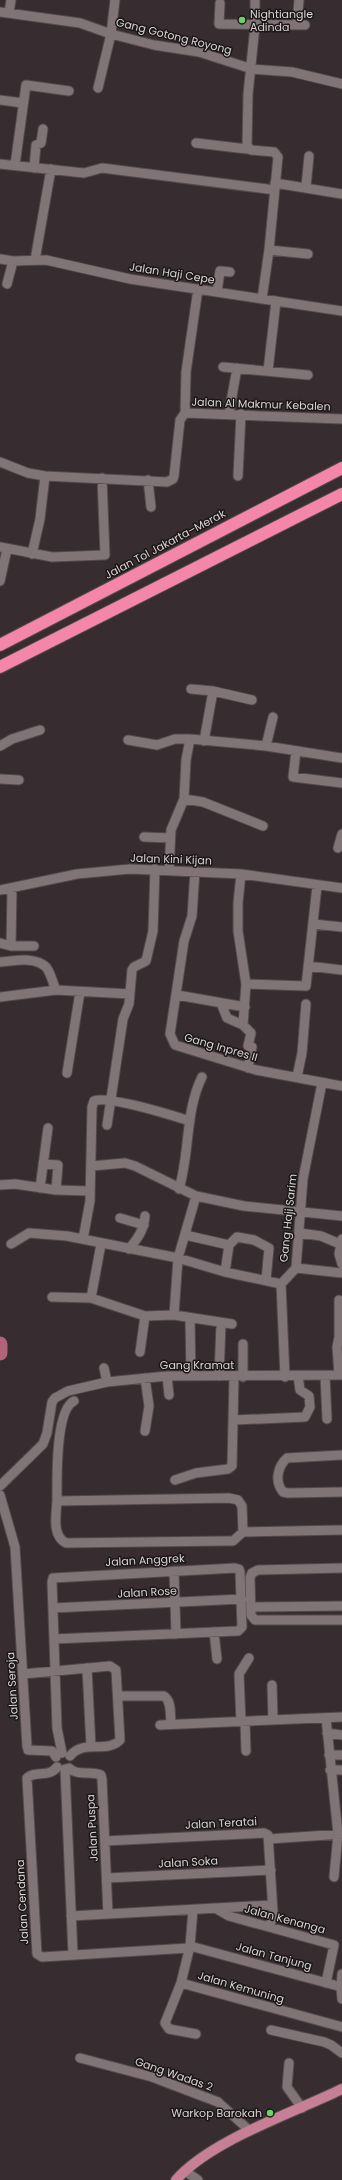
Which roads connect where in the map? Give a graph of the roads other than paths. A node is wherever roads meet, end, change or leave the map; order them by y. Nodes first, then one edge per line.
1 (11, 0) edge
2 (115, 0) edge
3 (254, 0) edge
4 (299, 0) edge
5 (220, 3) dead end
6 (5, 12) edge
7 (255, 26) junction
8 (111, 34) junction
9 (252, 69) junction
10 (342, 84) edge
11 (98, 88) dead end
12 (69, 91) dead end
13 (0, 100) edge
14 (23, 103) junction
15 (43, 128) dead end
16 (196, 143) dead end
17 (248, 149) junction
18 (309, 156) dead end
19 (0, 164) edge
20 (15, 165) junction
21 (34, 168) junction
22 (50, 169) junction
23 (275, 186) junction
24 (306, 187) junction
25 (342, 194) edge
26 (269, 250) junction
27 (308, 254) dead end
28 (0, 259) edge
29 (35, 260) junction
30 (13, 261) junction
31 (230, 272) dead end
32 (7, 284) dead end
33 (198, 289) junction
34 (217, 292) junction
35 (262, 299) junction
36 (276, 301) junction
37 (342, 311) edge
38 (223, 367) dead end
39 (237, 368) junction
40 (268, 371) junction
41 (308, 375) dead end
42 (185, 413) junction
43 (229, 414) junction
44 (241, 414) junction
45 (342, 419) edge
46 (0, 462) edge
47 (342, 468) edge
48 (45, 476) junction
49 (238, 476) dead end
50 (102, 478) junction
51 (148, 480) junction
52 (342, 494) edge
53 (151, 507) dead end
54 (4, 548) edge
55 (32, 554) junction
56 (0, 581) edge
57 (0, 645) edge
58 (0, 667) edge
59 (191, 689) dead end
60 (213, 691) junction
61 (252, 700) dead end
62 (273, 717) dead end
63 (40, 730) dead end
64 (190, 739) junction
65 (128, 740) dead end
66 (204, 741) junction
67 (0, 746) edge
68 (266, 746) junction
69 (296, 751) junction
70 (342, 758) edge
71 (0, 779) edge
72 (19, 780) dead end
73 (342, 783) edge
74 (184, 799) junction
75 (263, 826) dead end
76 (342, 834) edge
77 (144, 837) dead end
78 (170, 838) junction
79 (338, 848) dead end
80 (155, 869) junction
81 (169, 870) junction
82 (195, 871) junction
83 (241, 874) junction
84 (317, 886) junction
85 (12, 888) junction
86 (342, 888) edge
87 (0, 890) edge
88 (313, 924) junction
89 (342, 927) edge
90 (0, 942) edge
91 (11, 946) junction
92 (34, 946) dead end
93 (0, 962) edge
94 (308, 966) junction
95 (342, 970) edge
96 (246, 984) junction
97 (56, 990) junction
98 (80, 992) junction
99 (130, 994) junction
100 (177, 995) junction
101 (0, 997) edge
102 (221, 1003) junction
103 (306, 1004) dead end
104 (245, 1007) junction
105 (243, 1025) junction
106 (248, 1068) junction
107 (67, 1073) dead end
108 (202, 1077) dead end
109 (297, 1078) junction
110 (322, 1083) junction
111 (342, 1086) edge
112 (110, 1101) junction
113 (190, 1121) junction
114 (107, 1125) dead end
115 (48, 1128) dead end
116 (43, 1164) junction
117 (92, 1166) junction
118 (0, 1185) edge
119 (40, 1188) junction
120 (179, 1189) junction
121 (56, 1190) junction
122 (90, 1191) junction
123 (196, 1196) junction
124 (301, 1213) junction
125 (342, 1216) edge
126 (120, 1218) dead end
127 (300, 1233) junction
128 (185, 1235) junction
129 (83, 1240) junction
130 (341, 1241) edge
131 (11, 1244) dead end
132 (101, 1244) junction
133 (229, 1245) junction
134 (129, 1249) junction
135 (178, 1258) junction
136 (342, 1264) edge
137 (296, 1268) junction
138 (225, 1272) junction
139 (342, 1273) edge
140 (266, 1280) junction
141 (281, 1284) junction
142 (52, 1297) dead end
143 (91, 1298) junction
144 (339, 1300) dead end
145 (174, 1315) junction
146 (146, 1316) junction
147 (190, 1319) junction
148 (221, 1324) junction
149 (232, 1324) dead end
150 (244, 1344) dead end
151 (140, 1352) dead end
152 (104, 1368) dead end
153 (340, 1375) edge
154 (167, 1376) junction
155 (191, 1376) junction
156 (219, 1376) junction
157 (285, 1376) junction
158 (298, 1376) junction
159 (325, 1376) junction
160 (239, 1377) junction
161 (145, 1378) junction
162 (106, 1382) junction
163 (169, 1395) dead end
164 (74, 1401) dead end
165 (328, 1418) dead end
166 (234, 1420) junction
167 (145, 1431) dead end
168 (342, 1455) edge
169 (175, 1480) dead end
170 (0, 1486) edge
171 (342, 1492) edge
172 (0, 1495) edge
173 (57, 1501) junction
174 (342, 1530) edge
175 (243, 1532) junction
176 (342, 1568) edge
177 (174, 1571) junction
178 (242, 1600) junction
179 (175, 1602) junction
180 (342, 1606) edge
181 (251, 1607) junction
182 (53, 1608) junction
183 (342, 1620) edge
184 (214, 1632) junction
185 (176, 1634) junction
186 (54, 1639) junction
187 (249, 1658) dead end
188 (217, 1659) dead end
189 (87, 1668) junction
190 (55, 1671) junction
191 (24, 1674) junction
192 (272, 1685) dead end
193 (118, 1696) junction
194 (342, 1717) edge
195 (326, 1718) junction
196 (273, 1720) junction
197 (243, 1722) junction
198 (171, 1724) junction
199 (160, 1725) dead end
200 (327, 1733) junction
201 (342, 1735) edge
202 (91, 1747) junction
203 (246, 1751) dead end
204 (62, 1755) junction
205 (329, 1755) junction
206 (342, 1755) edge
207 (63, 1768) junction
208 (330, 1770) junction
209 (342, 1770) edge
210 (340, 1834) edge
211 (269, 1839) junction
212 (105, 1841) junction
213 (270, 1870) junction
214 (334, 1877) dead end
215 (106, 1878) junction
216 (272, 1905) junction
217 (218, 1908) junction
218 (193, 1910) junction
219 (108, 1914) junction
220 (71, 1916) junction
221 (270, 1927) junction
222 (190, 1947) junction
223 (73, 1955) junction
224 (342, 1974) edge
225 (181, 1983) junction
226 (326, 1983) junction
227 (341, 1988) junction
228 (342, 1999) edge
229 (342, 2027) edge
230 (271, 2030) dead end
231 (196, 2034) dead end
232 (342, 2052) edge
233 (80, 2058) dead end
234 (289, 2063) dead end
235 (342, 2089) edge
236 (302, 2108) junction
237 (250, 2132) junction
238 (185, 2171) junction
239 (176, 2180) edge
240 (198, 2180) edge

1 - 6 street
2 - 8 street
3 - 7 street
4 - 7 street
5 - 7 street
6 - 8 street, Gang Gotong Royong
7 - 9 street
8 - 9 street, Gang Gotong Royong
8 - 11 street
9 - 10 street, Gang Gotong Royong
9 - 17 street
12 - 14 street
13 - 14 street
14 - 20 street
15 - 21 street
16 - 17 street
17 - 23 street
18 - 24 street
19 - 20 street
20 - 21 street
21 - 22 street
22 - 23 street
22 - 29 street
23 - 24 street
23 - 26 street
24 - 25 street
26 - 27 street
26 - 35 street
28 - 30 street, Jalan Haji Cepe
29 - 30 street, Jalan Haji Cepe
29 - 33 street, Jalan Haji Cepe
30 - 32 street
31 - 34 street
33 - 34 street, Jalan Haji Cepe
33 - 42 street
34 - 35 street, Jalan Haji Cepe
35 - 36 street, Jalan Haji Cepe
36 - 37 street, Jalan Haji Cepe
36 - 40 street
38 - 39 street
39 - 40 street
39 - 43 street
40 - 41 street
42 - 43 street, Jalan Al Makmur Kebalen
42 - 51 street, Jalan Al Makmur Kebalen
43 - 44 street, Jalan Al Makmur Kebalen
44 - 45 street, Jalan Al Makmur Kebalen
44 - 49 street
46 - 48 street, Jalan Al Makmur Kebalen
47 - 57 highway, Jalan Tol Jakarta–Merak
48 - 50 street, Jalan Al Makmur Kebalen
48 - 55 street
50 - 51 street, Jalan Al Makmur Kebalen
50 - 55 street
51 - 53 street
52 - 58 highway
54 - 55 street
54 - 56 street
59 - 60 street
60 - 61 street
60 - 66 street
62 - 68 street
63 - 67 street
64 - 65 street
64 - 66 street
64 - 74 street
66 - 68 street
68 - 69 street
69 - 70 street
69 - 73 street
71 - 72 street
74 - 75 street
74 - 78 street
76 - 79 street
77 - 78 street
78 - 81 street
80 - 81 street, Jalan Kini Kijan
80 - 85 street, Jalan Kini Kijan
80 - 99 street
81 - 82 street, Jalan Kini Kijan
82 - 83 street, Jalan Kini Kijan
82 - 100 street, Gang Inpres II
83 - 84 street, Jalan Kini Kijan
83 - 96 street
84 - 86 street, Jalan Kini Kijan
84 - 88 street
85 - 87 street, Jalan Kini Kijan
85 - 91 street
88 - 89 street
88 - 94 street
90 - 91 street
91 - 92 street
93 - 97 street
94 - 95 street
94 - 96 street
96 - 104 street
97 - 98 street
97 - 101 street
98 - 99 street
98 - 107 street
99 - 112 street
100 - 102 street
100 - 106 street, Gang Inpres II
102 - 104 street
102 - 105 street
103 - 109 street
104 - 105 street
105 - 106 street
106 - 109 street, Gang Inpres II
108 - 113 street
109 - 110 street, Gang Inpres II
110 - 111 street, Gang Inpres II
110 - 124 street, Gang Haji Sarim
112 - 113 street
112 - 114 street
112 - 117 street
113 - 120 street
115 - 116 street
116 - 119 street
116 - 121 street
117 - 120 street
117 - 122 street
118 - 119 street
119 - 121 street
120 - 123 street
121 - 122 street
122 - 129 street
123 - 124 street
123 - 128 street
124 - 125 street
124 - 127 street, Gang Haji Sarim
126 - 134 street
127 - 130 street
127 - 137 street, Gang Haji Sarim
128 - 133 street
128 - 135 street
129 - 131 street
129 - 132 street
130 - 136 street
132 - 134 street
132 - 143 street
133 - 138 street
133 - 140 street
134 - 135 street
135 - 138 street
135 - 145 street
137 - 139 street
137 - 141 street, Gang Haji Sarim
138 - 140 street
140 - 141 street
141 - 157 street
142 - 143 street
143 - 146 street
144 - 153 street
145 - 146 street
145 - 147 street
146 - 151 street
147 - 148 street
147 - 155 street
148 - 149 street
148 - 156 street
150 - 160 street
152 - 162 street
153 - 159 street, Gang Kramat
154 - 155 street, Gang Kramat
154 - 161 street, Gang Kramat
154 - 163 street
155 - 156 street, Gang Kramat
156 - 160 street, Gang Kramat
157 - 158 street, Gang Kramat
157 - 160 street, Gang Kramat
158 - 159 street, Gang Kramat
158 - 166 street
159 - 165 street
160 - 166 street
161 - 162 street, Gang Kramat
161 - 167 street
162 - 170 street, Gang Kramat
164 - 173 street
166 - 169 street
168 - 171 street
172 - 191 street, Jalan Seroja
173 - 175 street
173 - 175 street
174 - 175 street
176 - 181 street
177 - 178 street, Jalan Anggrek
177 - 179 street
177 - 182 street, Jalan Anggrek
178 - 179 street, Jalan Rose
178 - 184 street
179 - 182 street, Jalan Rose
179 - 185 street
180 - 181 street
181 - 183 street
182 - 186 street
184 - 185 street
184 - 188 street
185 - 186 street
186 - 190 street
187 - 197 street
189 - 190 street
189 - 193 street
189 - 202 street
190 - 191 street
190 - 204 street
191 - 204 street, Jalan Seroja
192 - 196 street
193 - 198 street
193 - 202 street
194 - 195 street
195 - 196 street
195 - 200 street
196 - 197 street
197 - 198 street
197 - 203 street
198 - 199 street
200 - 201 street
200 - 205 street
202 - 204 street
204 - 207 street
204 - 207 street
205 - 206 street
205 - 208 street
207 - 212 street, Jalan Puspa
207 - 220 street
207 - 223 street, Jalan Cendana
208 - 209 street
208 - 210 street
210 - 211 street
210 - 214 street
211 - 212 street, Jalan Teratai
211 - 213 street
212 - 215 street, Jalan Puspa
213 - 215 street, Jalan Soka
213 - 216 street
215 - 219 street, Jalan Puspa
216 - 217 street, Jalan Kenanga
216 - 221 street
217 - 218 street, Jalan Kenanga
217 - 221 street, Jalan Kenanga
218 - 219 street, Jalan Kenanga
218 - 222 street, Jalan Kemuning
219 - 220 street, Jalan Kenanga
220 - 223 street
221 - 226 street, Jalan Kenanga
222 - 223 street, Jalan Cendana
222 - 225 street, Jalan Kemuning
222 - 226 street, Jalan Tanjung
224 - 227 street
225 - 229 street, Jalan Kemuning
225 - 231 street
226 - 227 street, Jalan Tanjung
227 - 228 street
230 - 232 street
233 - 237 street, Gang Wadas 2
234 - 236 street
235 - 236 main road
236 - 237 main road
237 - 238 main road
238 - 239 main road
238 - 240 street

